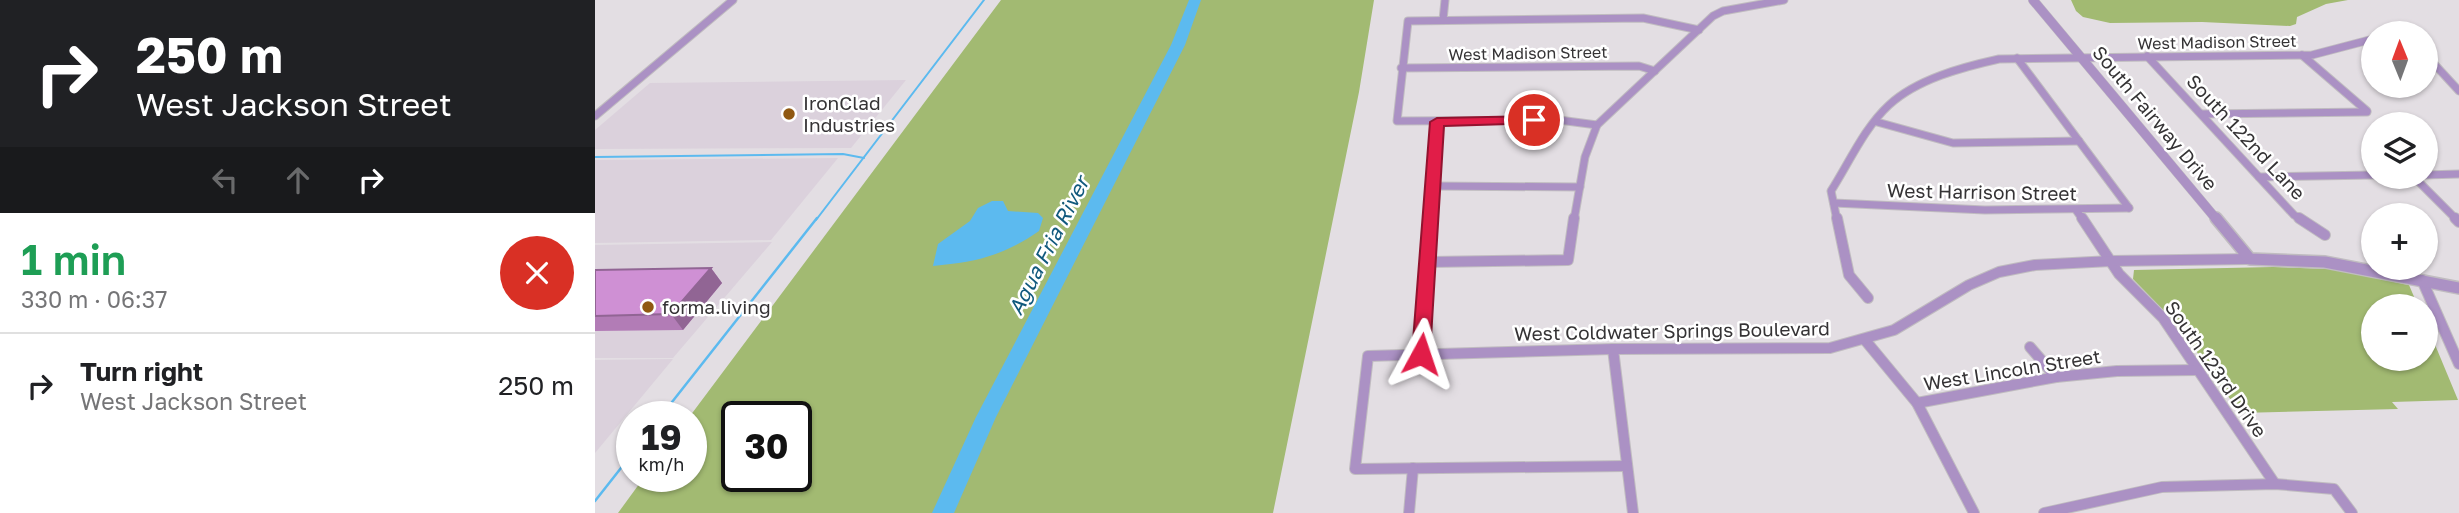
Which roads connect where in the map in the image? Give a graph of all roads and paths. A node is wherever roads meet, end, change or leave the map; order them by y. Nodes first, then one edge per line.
1 (733, 0) edge
2 (1445, 0) edge
3 (1784, 0) edge
4 (2033, 0) edge
5 (1443, 20) junction
6 (1699, 30) junction
7 (2361, 43) edge
8 (2302, 55) junction
9 (2147, 56) junction
10 (2081, 57) junction
11 (2017, 58) junction
12 (1401, 68) junction
13 (2438, 68) edge
14 (1655, 71) junction
15 (2459, 91) edge
16 (2201, 114) junction
17 (595, 116) edge
18 (1397, 121) joint
19 (1437, 122) junction
20 (1877, 122) junction
21 (1597, 125) junction
22 (2079, 141) junction
23 (2459, 174) edge
24 (2361, 175) edge
25 (2438, 175) edge
26 (2259, 177) junction
27 (1432, 186) junction
28 (1580, 187) junction
29 (2426, 189) edge
30 (1834, 203) junction
31 (2076, 210) junction
32 (2459, 222) edge
33 (2325, 235) dead end
34 (2250, 259) junction
35 (2111, 261) junction
36 (1429, 262) junction
37 (2361, 269) edge
38 (2422, 280) joint
39 (2459, 288) edge
40 (1868, 298) dead end
41 (2448, 337) junction
42 (1865, 340) junction
43 (2459, 340) edge
44 (2030, 347) dead end
45 (1613, 349) junction
46 (1421, 354) junction
47 (2459, 364) edge
48 (2197, 370) junction
49 (2056, 377) junction
50 (1917, 403) junction
51 (1627, 466) junction
52 (1413, 468) junction
53 (2275, 484) junction
54 (1409, 513) edge
55 (1633, 513) edge
56 (1974, 513) edge
57 (2044, 513) edge
58 (2352, 513) edge

1 - 17 street
2 - 5 street
3 - 6 street
4 - 10 street, South Fairway Drive
5 - 6 street
5 - 12 street
6 - 14 street
7 - 8 street, West Madison Street
8 - 9 street, West Madison Street
8 - 16 street
9 - 10 street, West Madison Street
9 - 16 street, South 122nd Lane
10 - 11 street, West Madison Street
10 - 34 street, South Fairway Drive
11 - 20 street
11 - 22 street
12 - 14 street, West Madison Street
12 - 18 street
13 - 15 street
14 - 21 street
16 - 26 street, South 122nd Lane
18 - 19 street
19 - 21 street
19 - 27 street
20 - 22 street
20 - 30 street
21 - 28 street
22 - 31 street, West Harrison Street
23 - 25 street
24 - 26 street
26 - 33 street, South 122nd Lane
27 - 28 street
27 - 36 street
28 - 36 street
29 - 32 street
30 - 31 street, West Harrison Street
30 - 40 street
31 - 35 street, South 123rd Drive
34 - 35 street, West Coldwater Springs Boulevard
34 - 37 street, West Coldwater Springs Boulevard
35 - 42 street, West Coldwater Springs Boulevard
35 - 48 street, South 123rd Drive
36 - 46 street
38 - 39 street, West Coldwater Springs Boulevard
38 - 41 street
41 - 43 street
41 - 47 street
42 - 45 street, West Coldwater Springs Boulevard
42 - 50 street
44 - 49 street
45 - 46 street, West Coldwater Springs Boulevard
45 - 51 street
46 - 52 street, West Coldwater Springs Boulevard
48 - 49 street, West Lincoln Street
48 - 53 street, South 123rd Drive
49 - 50 street, West Lincoln Street
50 - 56 street
51 - 52 street
51 - 55 street
52 - 54 street
53 - 57 street
53 - 58 street

